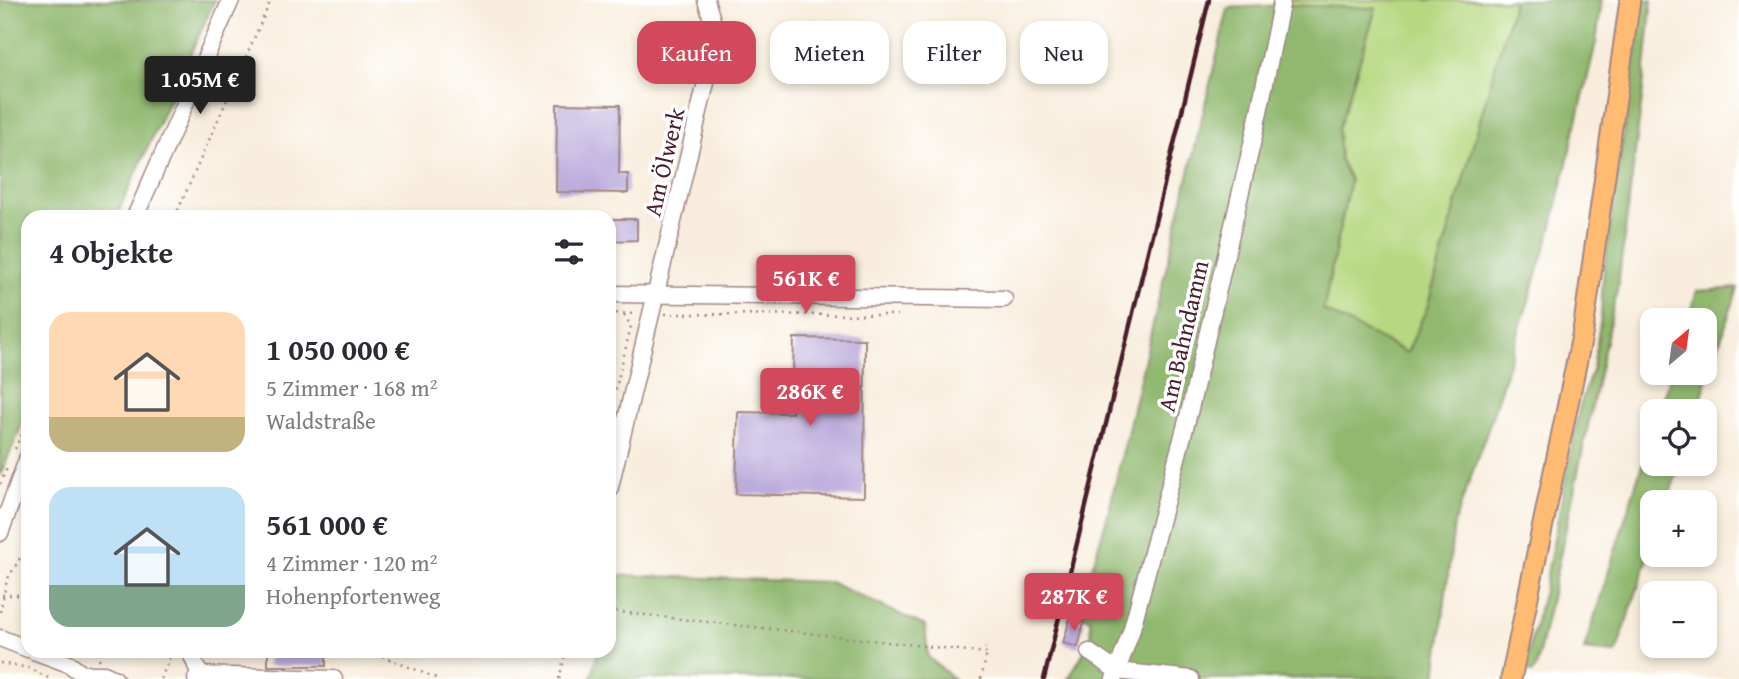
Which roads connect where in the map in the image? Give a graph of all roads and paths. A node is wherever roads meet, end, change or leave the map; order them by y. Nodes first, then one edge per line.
1 (231, 0) edge
2 (271, 0) edge
3 (706, 0) edge
4 (1283, 0) edge
5 (1630, 0) edge
6 (138, 210) edge
7 (179, 210) edge
8 (616, 294) edge
9 (656, 295) junction
10 (900, 298) junction
11 (1004, 299) dead end
12 (616, 313) edge
13 (623, 313) junction
14 (652, 314) junction
15 (900, 315) joint
16 (616, 388) edge
17 (616, 462) edge
18 (21, 476) edge
19 (0, 533) edge
20 (21, 557) edge
21 (2, 595) junction
22 (21, 595) edge
23 (0, 612) edge
24 (616, 612) edge
25 (0, 638) edge
26 (21, 646) edge
27 (985, 648) dead end
28 (1089, 652) dead end
29 (987, 653) junction
30 (53, 658) edge
31 (169, 658) edge
32 (192, 658) edge
33 (386, 658) edge
34 (564, 658) edge
35 (0, 663) edge
36 (1116, 675) edge
37 (83, 677) edge
38 (198, 677) edge
39 (50, 679) edge
40 (115, 679) edge
41 (161, 679) edge
42 (334, 679) edge
43 (439, 679) edge
44 (559, 679) edge
45 (981, 679) edge
46 (1191, 679) edge
47 (1511, 679) edge

1 - 6 street
2 - 7 path
3 - 9 street, Am Ölwerk
4 - 36 street, Am Bahndamm
5 - 47 main road
8 - 9 street
9 - 10 street
9 - 14 street, Am Ölwerk
10 - 11 street
10 - 15 street
12 - 13 path
13 - 14 path
13 - 16 path
14 - 15 path
14 - 17 street, Am Ölwerk
18 - 19 street
20 - 21 path
21 - 22 path
21 - 23 path
24 - 29 path
25 - 26 street
27 - 29 path
28 - 36 street
29 - 45 path
30 - 37 street
31 - 41 path
32 - 38 street
33 - 43 path
34 - 44 path
35 - 39 path
36 - 46 street
37 - 40 street
38 - 42 street

